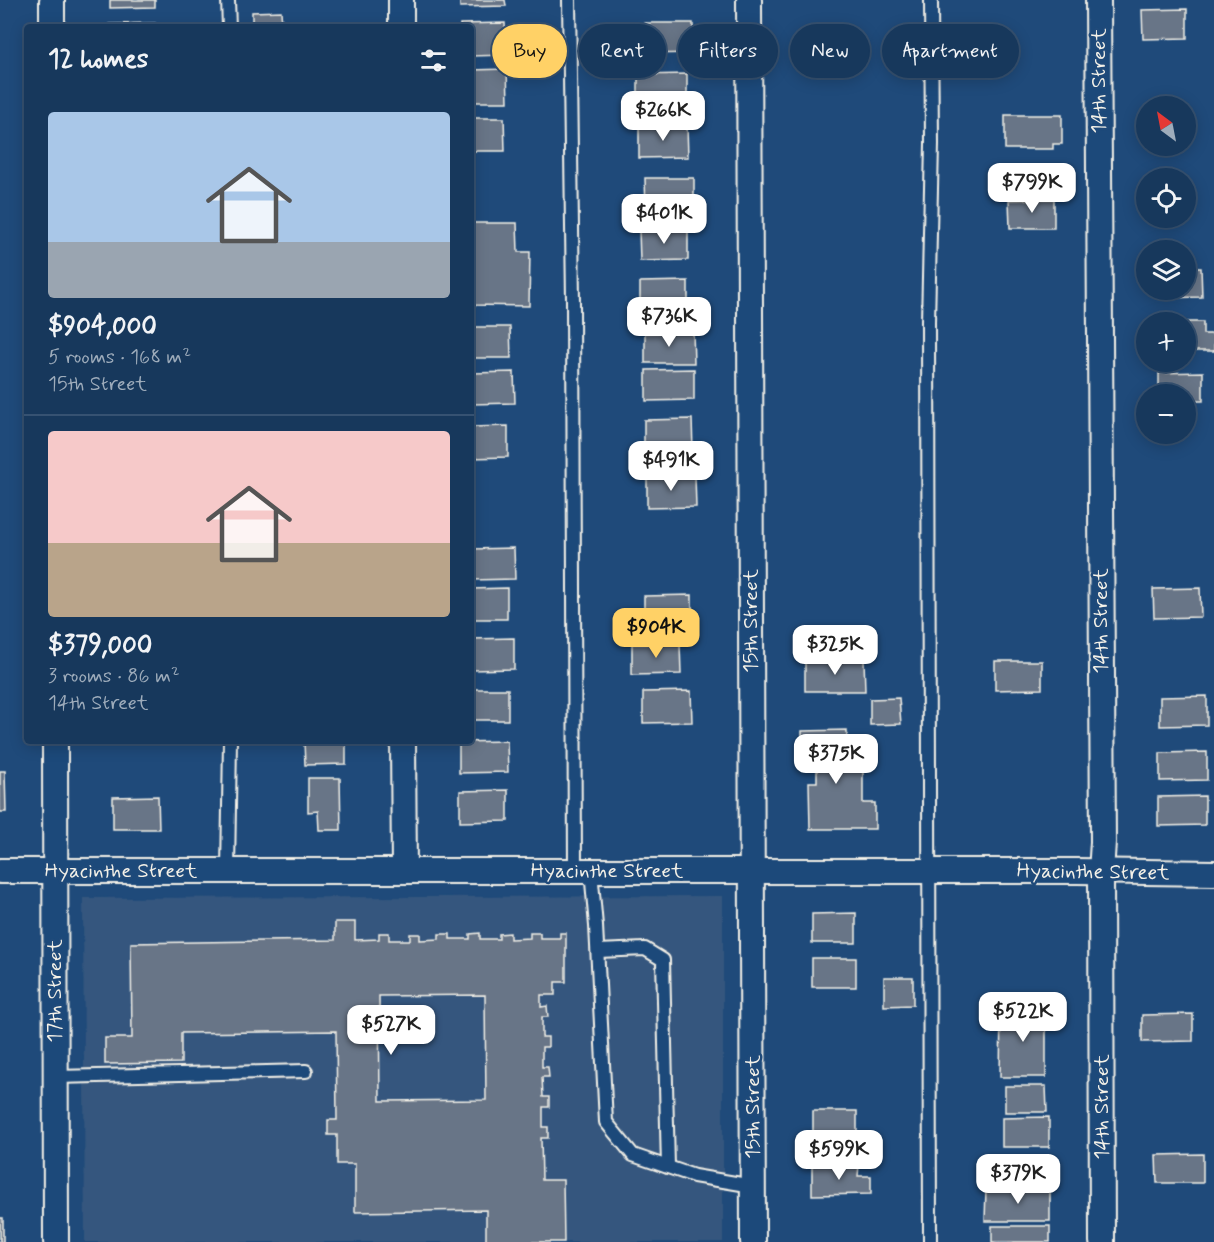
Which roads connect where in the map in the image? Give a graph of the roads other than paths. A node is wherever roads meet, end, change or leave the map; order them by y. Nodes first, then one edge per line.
1 (52, 0) edge
2 (228, 0) edge
3 (401, 0) edge
4 (569, 0) edge
5 (749, 0) edge
6 (931, 0) edge
7 (1098, 0) edge
8 (52, 24) edge
9 (228, 24) edge
10 (401, 24) edge
11 (55, 744) edge
12 (230, 744) edge
13 (403, 744) edge
14 (0, 871) edge
15 (55, 871) junction
16 (228, 871) junction
17 (404, 871) junction
18 (583, 871) junction
19 (930, 871) junction
20 (752, 872) junction
21 (1101, 872) junction
22 (1214, 873) edge
23 (598, 951) junction
24 (306, 1071) dead end
25 (56, 1077) junction
26 (668, 1167) junction
27 (753, 1186) junction
28 (56, 1242) edge
29 (753, 1242) edge
30 (930, 1242) edge
31 (1102, 1242) edge

1 - 8 street
2 - 9 lane
3 - 10 street
4 - 18 lane
5 - 20 street, 15th Street
6 - 19 lane
7 - 21 street, 14th Street
11 - 15 street, 17th Street
12 - 16 lane
13 - 17 street
14 - 15 street, Hyacinthe Street
15 - 16 street, Hyacinthe Street
15 - 25 street, 17th Street
16 - 17 street, Hyacinthe Street
17 - 18 street, Hyacinthe Street
18 - 20 street, Hyacinthe Street
18 - 23 lane
19 - 20 street, Hyacinthe Street
19 - 21 street, Hyacinthe Street
19 - 30 lane
20 - 27 street, 15th Street
21 - 22 street, Hyacinthe Street
21 - 31 street, 14th Street
23 - 26 lane
23 - 26 lane
24 - 25 lane
25 - 28 street, 17th Street
26 - 27 lane
27 - 29 street, 15th Street

